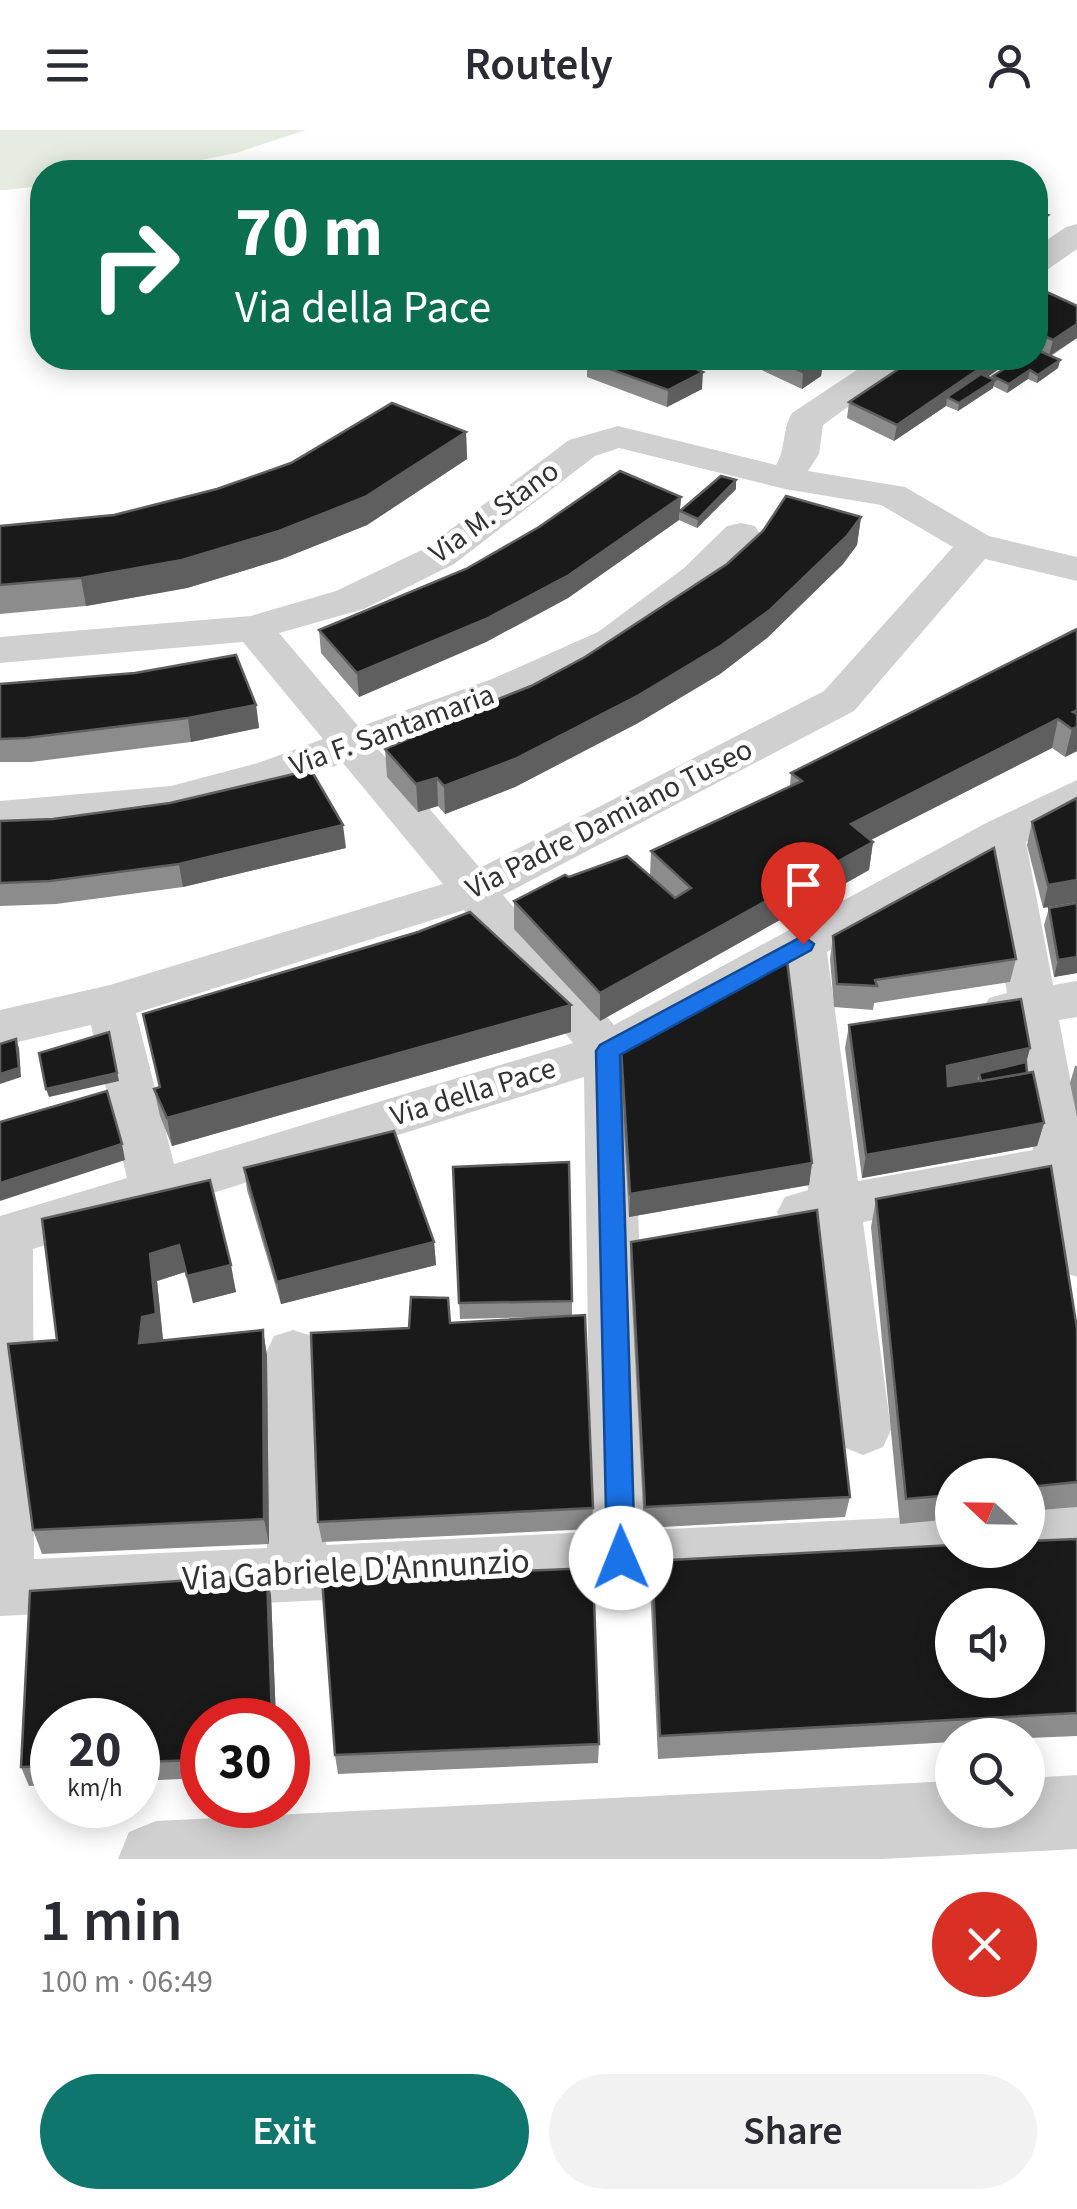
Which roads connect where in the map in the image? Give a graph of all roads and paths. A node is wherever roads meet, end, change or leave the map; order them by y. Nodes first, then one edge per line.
1 (1077, 234) edge
2 (1048, 254) edge
3 (880, 370) edge
4 (784, 478) junction
5 (741, 534) dead end
6 (976, 546) junction
7 (1077, 569) edge
8 (254, 628) junction
9 (0, 650) edge
10 (352, 746) junction
11 (1077, 795) edge
12 (0, 816) edge
13 (1002, 834) junction
14 (474, 892) junction
15 (803, 944) junction
16 (110, 1003) junction
17 (1056, 1003) edge
18 (961, 1018) edge
19 (0, 1028) edge
20 (608, 1051) junction
21 (1061, 1073) edge
22 (1069, 1164) edge
23 (155, 1189) junction
24 (835, 1206) junction
25 (761, 1220) edge
26 (4, 1236) edge
27 (668, 1238) edge
28 (613, 1249) junction
29 (1077, 1256) edge
30 (293, 1353) dead end
31 (863, 1430) dead end
32 (1077, 1533) edge
33 (1045, 1535) edge
34 (935, 1543) edge
35 (621, 1558) junction
36 (297, 1573) junction
37 (2, 1588) edge
38 (1077, 1812) edge
39 (685, 1846) edge
40 (327, 1856) edge
41 (156, 1859) edge

1 - 2 street
3 - 4 street
4 - 6 street, Via M. Stano
4 - 8 street, Via M. Stano
5 - 10 street, Via F. Santamaria
6 - 7 street, Via M. Stano
6 - 14 street, Via Padre Damiano Tuseo
8 - 9 street, Via M. Stano
8 - 10 street
10 - 12 street, Via F. Santamaria
10 - 14 street
11 - 13 street, Via della Pace
13 - 15 street, Via della Pace
13 - 17 street
14 - 16 street, Via Padre Damiano Tuseo
14 - 20 street
15 - 20 street, Via della Pace
15 - 24 street
16 - 19 street, Via Padre Damiano Tuseo
16 - 23 street
17 - 18 street
17 - 21 street
20 - 23 street, Via della Pace
20 - 28 street
21 - 22 street
22 - 24 street
22 - 29 street
23 - 26 street, Via della Pace
24 - 25 street
24 - 31 street
26 - 37 street
27 - 28 street
28 - 35 street
30 - 36 street
32 - 33 street
34 - 35 street, Via Gabriele D'Annunzio
35 - 36 street, Via Gabriele D'Annunzio
36 - 37 street, Via Gabriele D'Annunzio
38 - 39 street
39 - 40 street
40 - 41 street

